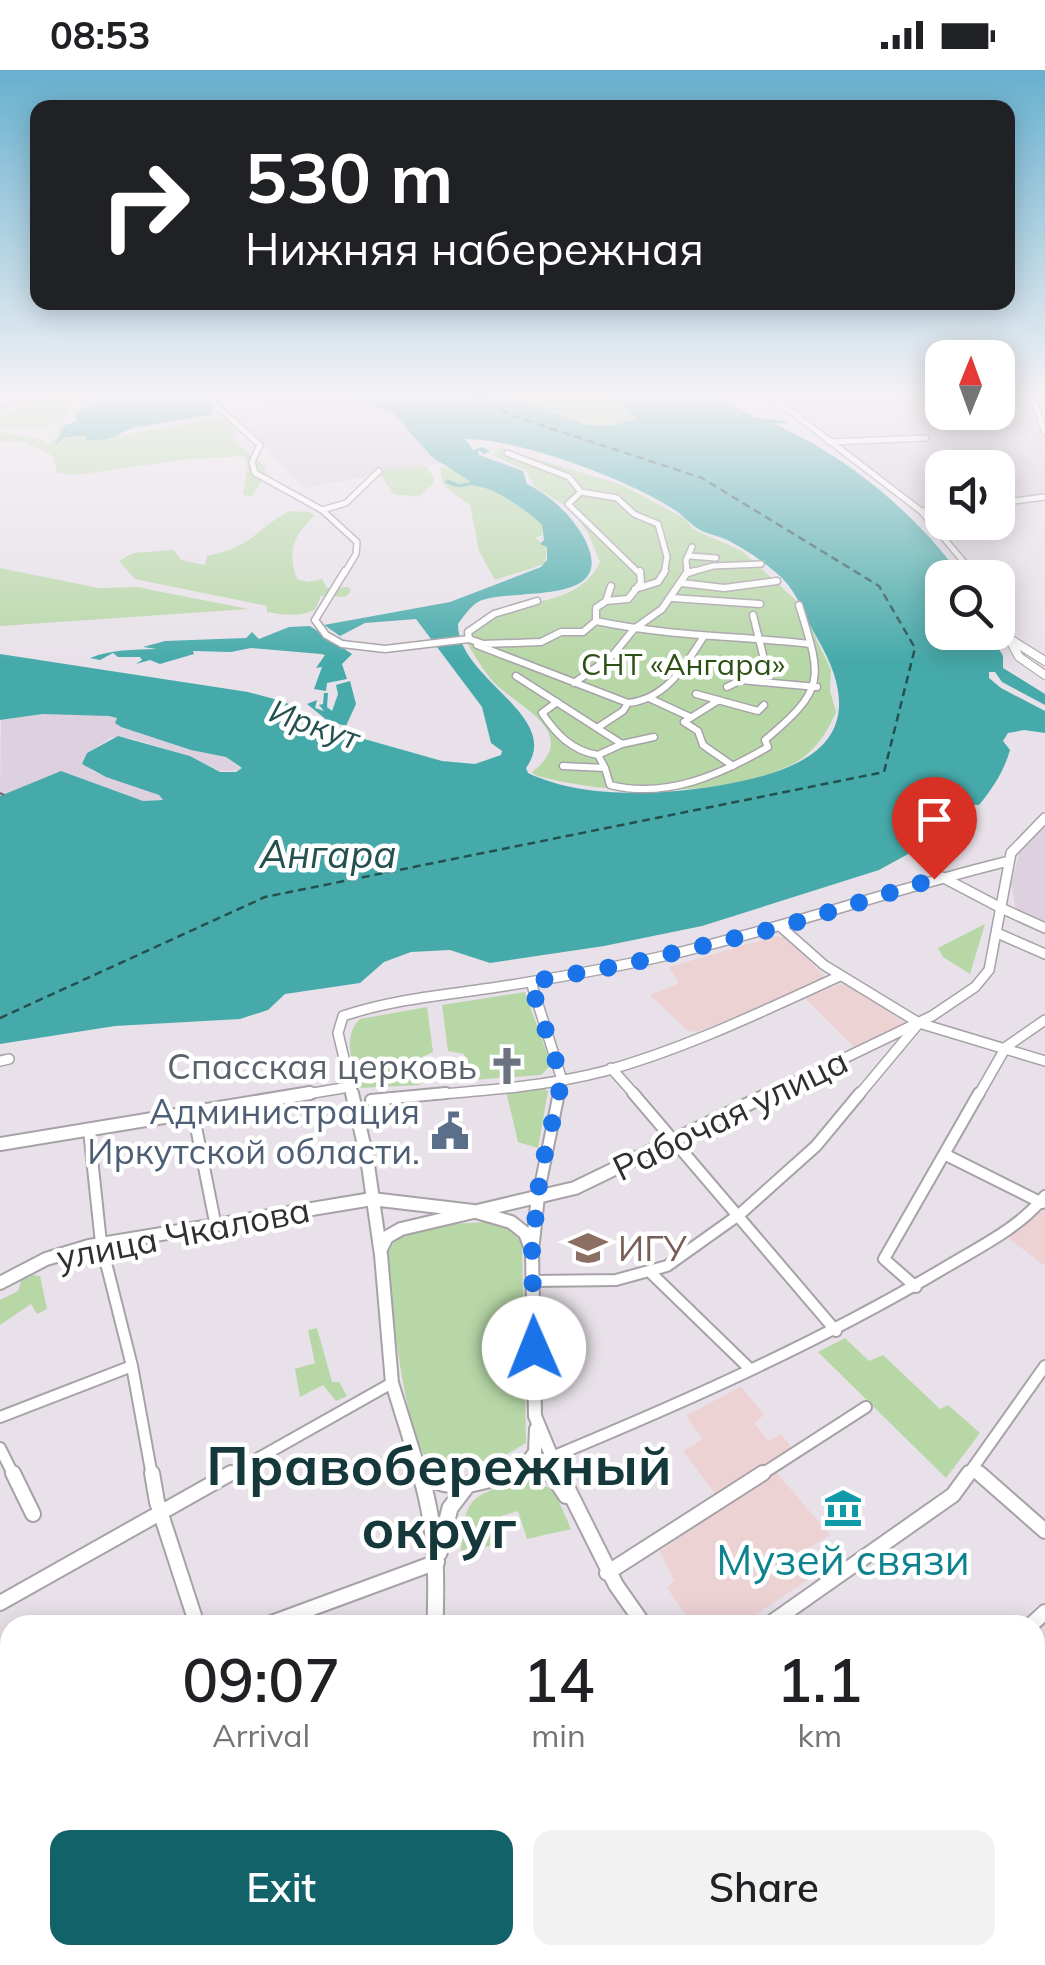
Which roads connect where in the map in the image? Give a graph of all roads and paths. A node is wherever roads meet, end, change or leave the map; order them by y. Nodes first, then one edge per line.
1 (276, 484) edge
2 (365, 484) edge
3 (575, 484) edge
4 (885, 484) edge
5 (885, 484) edge
6 (581, 492) junction
7 (1045, 498) edge
8 (1015, 501) edge
9 (322, 510) junction
10 (920, 511) junction
11 (925, 511) edge
12 (692, 546) dead end
13 (690, 556) junction
14 (716, 558) dead end
15 (961, 560) edge
16 (761, 564) dead end
17 (688, 574) junction
18 (777, 581) dead end
19 (682, 583) junction
20 (611, 586) dead end
21 (634, 590) junction
22 (672, 598) junction
23 (606, 600) junction
24 (537, 601) dead end
25 (760, 604) dead end
26 (799, 606) dead end
27 (753, 615) dead end
28 (596, 621) junction
29 (634, 629) junction
30 (704, 636) junction
31 (758, 638) junction
32 (470, 640) junction
33 (1015, 642) edge
34 (810, 644) junction
35 (1015, 650) edge
36 (1045, 660) edge
37 (1045, 675) edge
38 (516, 676) dead end
39 (752, 681) junction
40 (574, 683) junction
41 (727, 687) dead end
42 (817, 687) junction
43 (696, 694) dead end
44 (649, 698) junction
45 (719, 700) junction
46 (557, 702) junction
47 (628, 702) junction
48 (764, 705) dead end
49 (690, 716) junction
50 (600, 726) junction
51 (654, 738) dead end
52 (622, 744) junction
53 (598, 755) junction
54 (563, 766) dead end
55 (733, 766) junction
56 (605, 768) junction
57 (1045, 818) edge
58 (1009, 861) junction
59 (942, 877) junction
60 (1002, 908) junction
61 (781, 927) junction
62 (1045, 928) edge
63 (997, 933) junction
64 (1045, 954) edge
65 (840, 976) junction
66 (530, 982) junction
67 (1045, 1020) edge
68 (919, 1024) junction
69 (1004, 1051) junction
70 (1045, 1061) edge
71 (611, 1068) junction
72 (562, 1080) junction
73 (349, 1087) junction
74 (370, 1100) dead end
75 (194, 1112) junction
76 (89, 1130) junction
77 (675, 1140) junction
78 (0, 1144) edge
79 (946, 1155) junction
80 (538, 1196) junction
81 (372, 1199) junction
82 (1044, 1201) edge
83 (473, 1212) junction
84 (740, 1214) junction
85 (216, 1222) junction
86 (101, 1243) junction
87 (381, 1250) junction
88 (532, 1251) junction
89 (651, 1273) junction
90 (1, 1278) edge
91 (533, 1281) junction
92 (916, 1287) junction
93 (836, 1331) junction
94 (132, 1366) junction
95 (1045, 1366) edge
96 (751, 1370) junction
97 (392, 1383) junction
98 (866, 1408) dead end
99 (536, 1416) junction
100 (0, 1417) edge
101 (0, 1448) edge
102 (552, 1457) junction
103 (416, 1465) junction
104 (522, 1468) junction
105 (973, 1468) junction
106 (471, 1483) junction
107 (161, 1510) junction
108 (33, 1514) dead end
109 (1045, 1531) edge
110 (437, 1562) junction
111 (607, 1573) junction
112 (0, 1603) edge
113 (195, 1615) edge
114 (293, 1615) edge
115 (435, 1615) edge
116 (634, 1615) edge
117 (783, 1615) edge

1 - 9 street
2 - 9 street
3 - 6 street
4 - 10 main road
5 - 10 main road
6 - 21 street
6 - 21 street
7 - 8 main road
9 - 32 street
10 - 11 main road
10 - 15 main road
12 - 13 street
13 - 14 street
13 - 17 street
16 - 17 street
17 - 19 street
18 - 19 street
19 - 22 street
20 - 23 street
21 - 23 street
22 - 25 street
22 - 29 street
23 - 28 street
24 - 32 street
26 - 34 street
27 - 31 street
28 - 29 street
28 - 32 street
29 - 30 street
29 - 40 street
30 - 31 street
30 - 44 street
31 - 34 street
31 - 39 street
32 - 40 street
33 - 36 main road
34 - 42 street
35 - 37 main road
38 - 46 street
39 - 41 street
39 - 42 street
40 - 47 street
42 - 55 street
43 - 45 street
44 - 47 street
44 - 49 street
45 - 48 street
45 - 49 street
46 - 50 street
46 - 53 street
47 - 50 street
49 - 55 street
50 - 52 street
51 - 52 street
52 - 53 street
53 - 56 street
54 - 56 street
55 - 56 street
57 - 58 main road
58 - 59 main road
58 - 60 main road, Рабочая улица
59 - 60 street
59 - 61 main road
60 - 62 main road
60 - 63 main road, Рабочая улица
61 - 65 street
61 - 66 main road
63 - 64 street
63 - 68 main road, Рабочая улица
65 - 68 street
65 - 71 street
66 - 72 street
66 - 73 main road
67 - 69 street
68 - 69 main road
68 - 77 main road, Рабочая улица
68 - 84 street
69 - 70 main road
69 - 79 street
71 - 72 street
71 - 77 street
72 - 74 street
72 - 80 street
73 - 75 main road
73 - 81 main road
75 - 76 main road
75 - 85 street
76 - 78 main road
76 - 86 street
77 - 80 main road, Рабочая улица
77 - 84 street
79 - 82 street
79 - 92 street
80 - 83 main road, Рабочая улица
80 - 88 main road
81 - 83 main road, улица Чкалова
81 - 85 main road, улица Чкалова
81 - 87 main road
82 - 92 street
83 - 87 main road, Рабочая улица
83 - 88 main road
84 - 89 street
84 - 93 street
85 - 86 main road, улица Чкалова
86 - 90 main road, улица Чкалова
86 - 94 street
87 - 97 main road
88 - 91 main road
89 - 91 street
89 - 96 street
91 - 99 main road
92 - 93 street
93 - 96 street
94 - 100 street
94 - 107 street
95 - 105 street
96 - 102 street
97 - 103 main road
97 - 107 street
98 - 111 street
99 - 102 main road
99 - 104 main road
101 - 108 street
102 - 104 main road
102 - 111 street
103 - 106 main road
103 - 110 main road
104 - 106 main road
104 - 111 street
105 - 109 street
105 - 117 street
106 - 110 main road
107 - 112 street
107 - 113 street
110 - 114 street
110 - 115 main road
111 - 116 street

